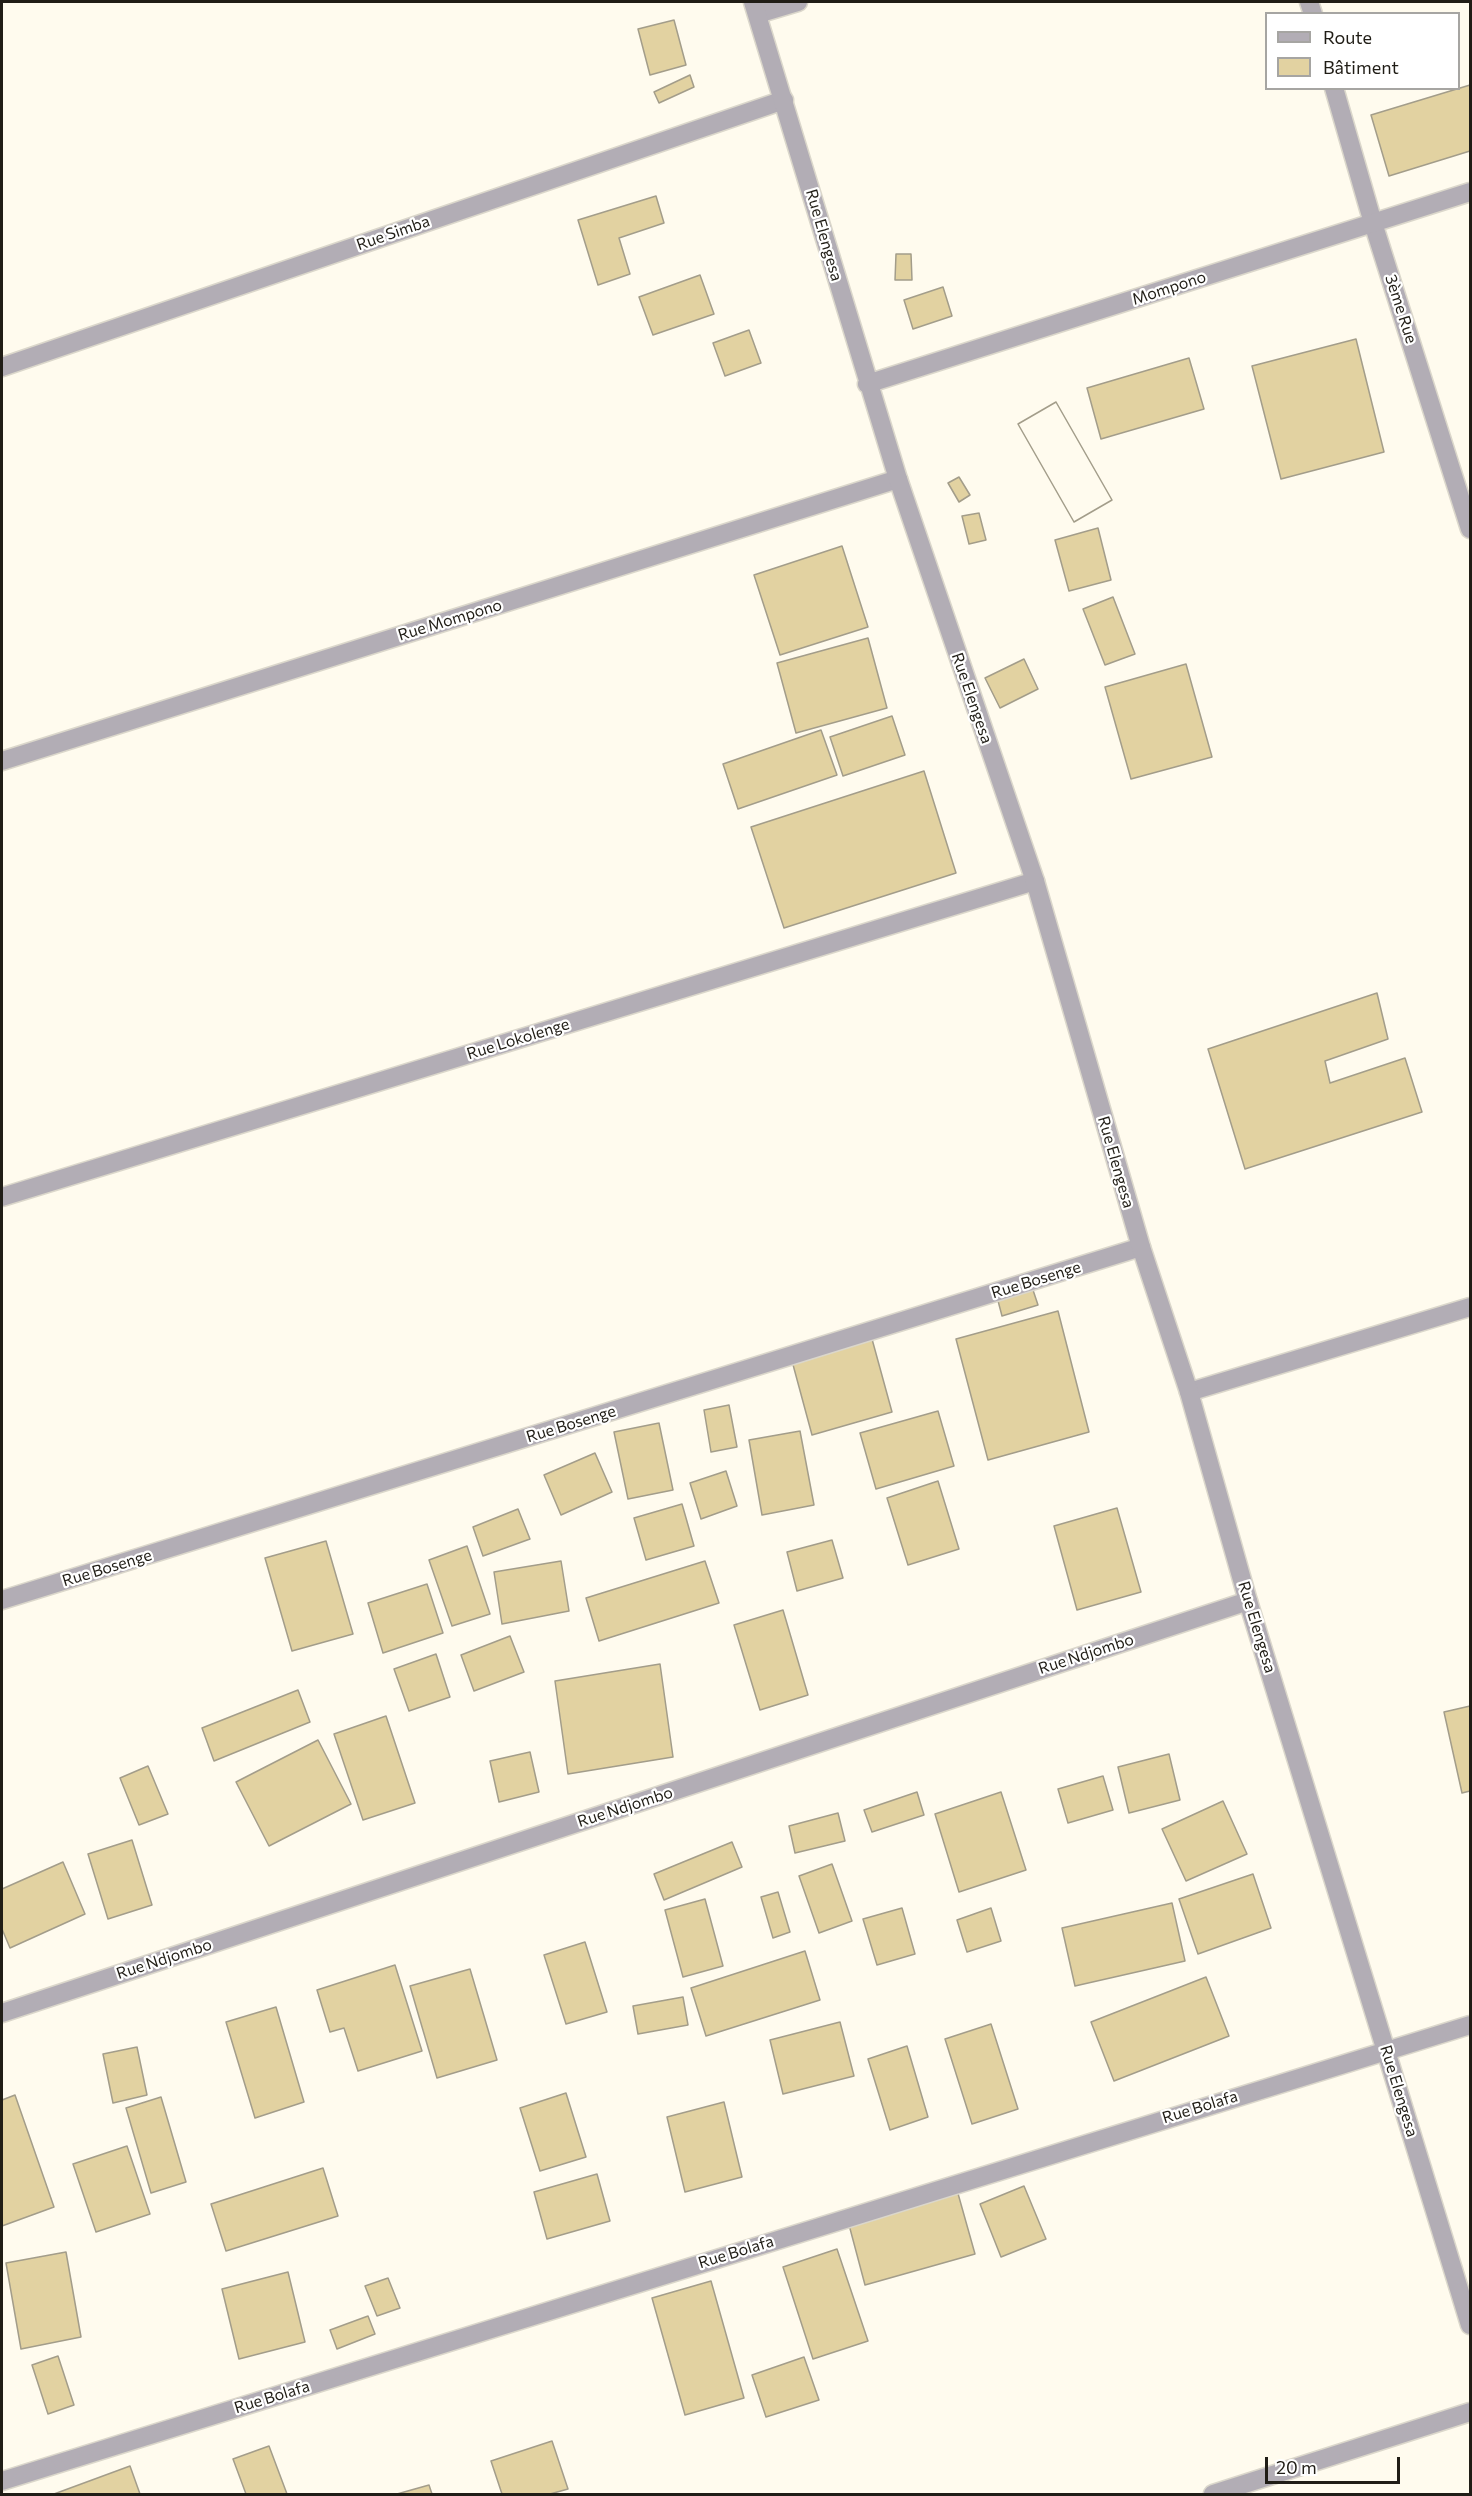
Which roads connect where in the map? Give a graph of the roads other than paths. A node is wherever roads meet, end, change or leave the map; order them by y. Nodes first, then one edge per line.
1 (798, 2) edge
2 (755, 8) edge
3 (1335, 90) edge
4 (784, 100) junction
5 (1470, 192) edge
6 (1373, 223) junction
7 (2, 367) edge
8 (867, 384) junction
9 (898, 479) junction
10 (1470, 529) edge
11 (2, 761) edge
12 (1035, 881) junction
13 (2, 1197) edge
14 (1141, 1247) junction
15 (1470, 1307) edge
16 (1189, 1392) junction
17 (2, 1600) edge
18 (1248, 1601) junction
19 (2, 2013) edge
20 (1470, 2025) edge
21 (1386, 2049) junction
22 (1470, 2325) edge
23 (1470, 2412) edge
24 (2, 2481) edge
25 (1213, 2494) edge

1 - 2 street
2 - 4 street, Rue Elengesa
3 - 6 street, 3ème Rue
4 - 7 street, Rue Simba
4 - 8 street, Rue Elengesa
5 - 6 street, Mompono
6 - 8 street, Mompono
6 - 10 street, 3ème Rue
8 - 9 street, Rue Elengesa
9 - 11 street, Rue Mompono
9 - 12 street, Rue Elengesa
12 - 13 street, Rue Lokolenge
12 - 14 street, Rue Elengesa
14 - 16 street, Rue Elengesa
14 - 17 street, Rue Bosenge
15 - 16 street
16 - 18 street, Rue Elengesa
18 - 19 street, Rue Ndjombo
18 - 21 street, Rue Elengesa
20 - 21 street, Rue Bolafa
21 - 22 street, Rue Elengesa
21 - 24 street, Rue Bolafa
23 - 25 street

